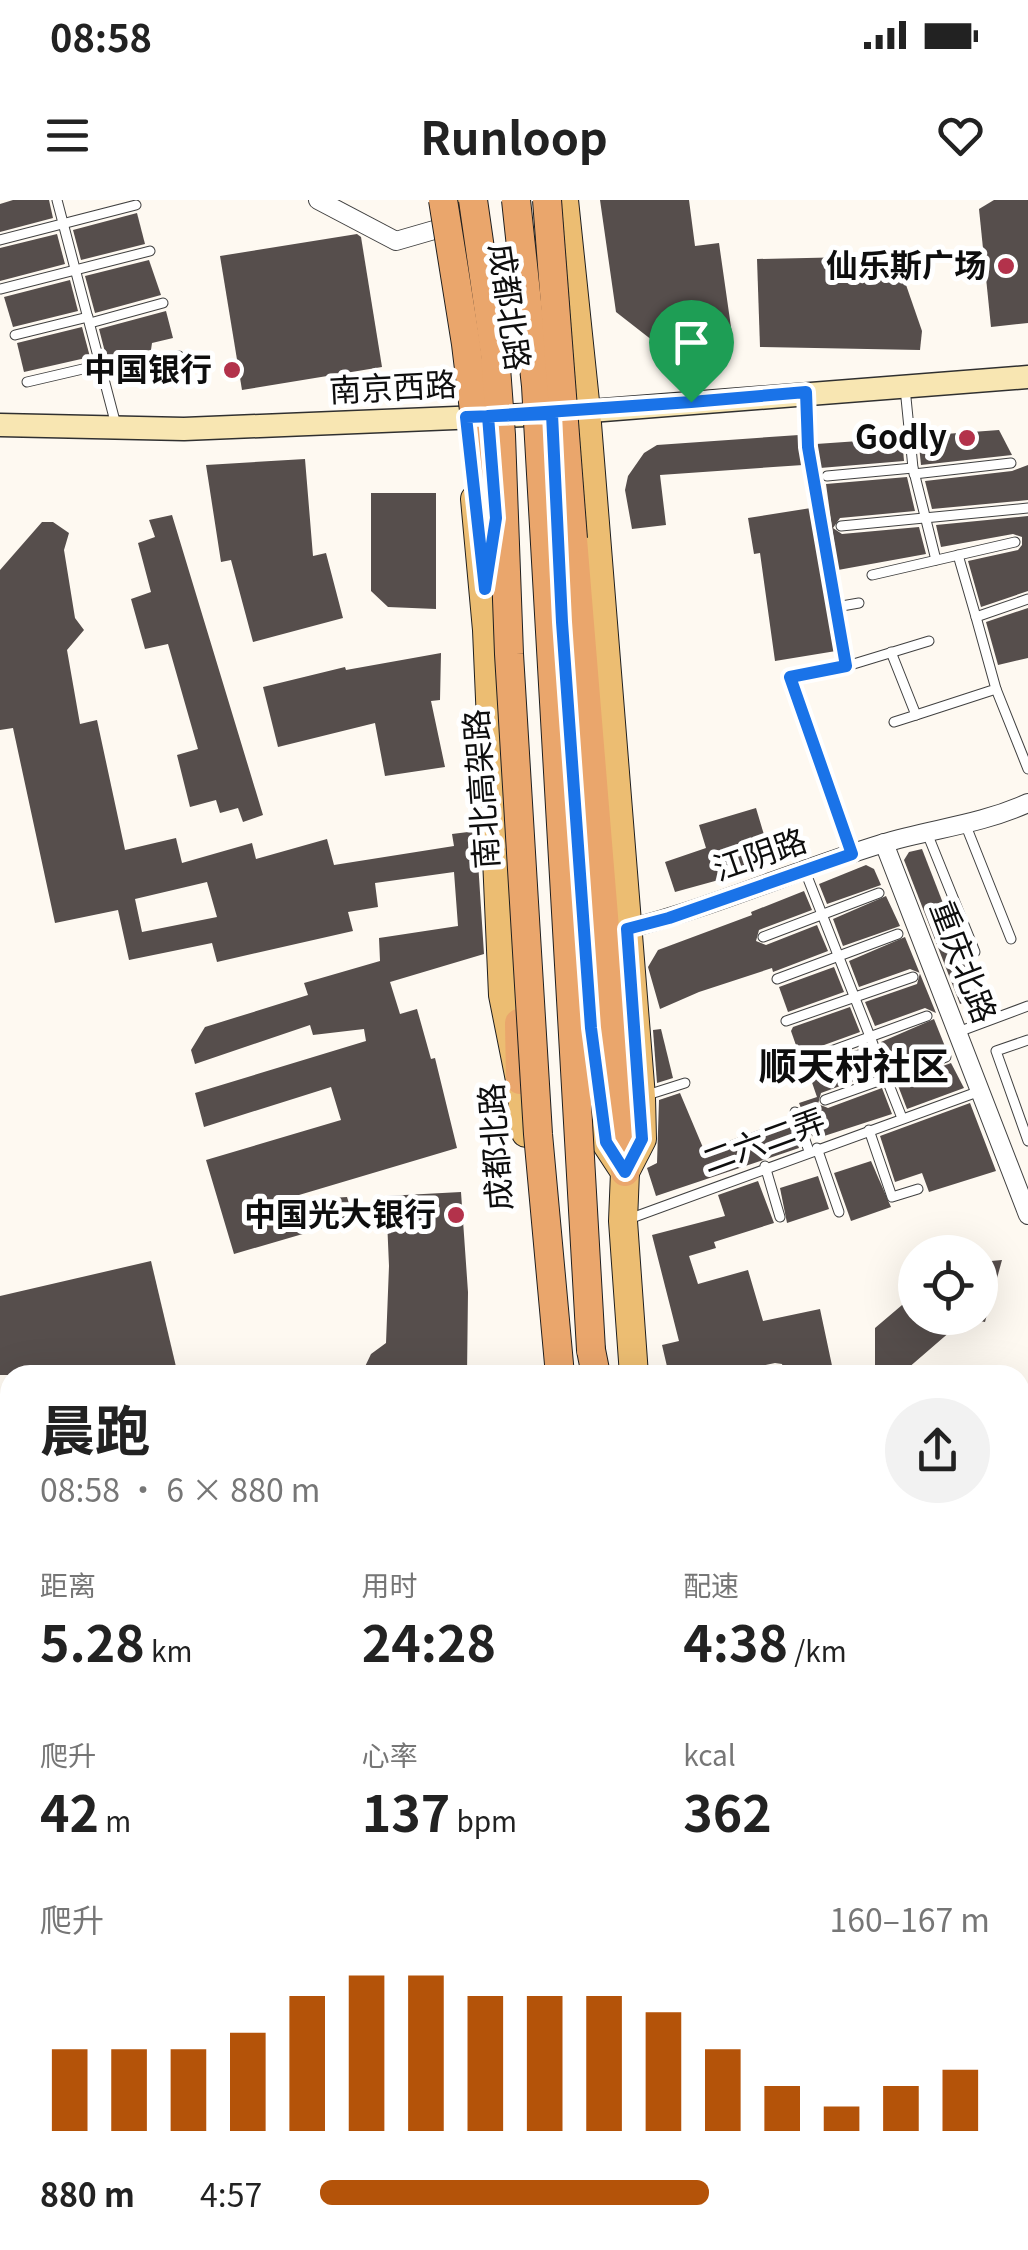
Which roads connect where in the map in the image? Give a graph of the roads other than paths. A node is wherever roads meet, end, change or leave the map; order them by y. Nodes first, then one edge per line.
1 (57, 200) edge
2 (318, 200) edge
3 (458, 200) edge
4 (473, 200) edge
5 (564, 200) edge
6 (535, 202) edge
7 (136, 204) dead end
8 (440, 209) edge
9 (63, 224) junction
10 (0, 240) edge
11 (150, 250) dead end
12 (76, 270) junction
13 (461, 273) junction
14 (1, 289) edge
15 (556, 299) junction
16 (163, 304) dead end
17 (452, 308) junction
18 (89, 320) junction
19 (15, 336) dead end
20 (495, 354) junction
21 (179, 356) dead end
22 (102, 370) junction
23 (1028, 377) edge
24 (26, 382) dead end
25 (904, 385) junction
26 (536, 386) junction
27 (806, 392) junction
28 (552, 414) junction
29 (477, 416) junction
30 (587, 418) junction
31 (0, 424) edge
32 (117, 428) junction
33 (1011, 462) dead end
34 (914, 471) junction
35 (827, 476) dead end
36 (554, 477) junction
37 (1028, 508) edge
38 (496, 518) junction
39 (924, 518) junction
40 (841, 526) dead end
41 (1015, 542) dead end
42 (958, 555) junction
43 (936, 560) junction
44 (872, 575) dead end
45 (485, 589) junction
46 (1028, 599) edge
47 (858, 603) dead end
48 (836, 607) junction
49 (976, 617) junction
50 (929, 641) dead end
51 (892, 652) junction
52 (846, 666) junction
53 (996, 689) junction
54 (916, 716) junction
55 (894, 722) dead end
56 (1028, 735) edge
57 (1014, 742) junction
58 (1028, 769) edge
59 (1028, 803) edge
60 (956, 824) junction
61 (927, 833) junction
62 (884, 843) junction
63 (852, 854) junction
64 (806, 871) junction
65 (879, 893) dead end
66 (822, 914) junction
67 (627, 929) junction
68 (898, 934) dead end
69 (763, 937) dead end
70 (1011, 940) dead end
71 (975, 952) dead end
72 (838, 956) junction
73 (913, 977) dead end
74 (777, 979) dead end
75 (855, 998) junction
76 (1028, 1006) edge
77 (927, 1016) dead end
78 (786, 1020) dead end
79 (958, 1032) junction
80 (870, 1038) junction
81 (1028, 1040) edge
82 (946, 1057) dead end
83 (801, 1062) dead end
84 (886, 1079) junction
85 (520, 1080) junction
86 (685, 1083) dead end
87 (980, 1091) junction
88 (641, 1097) junction
89 (825, 1100) dead end
90 (795, 1112) dead end
91 (902, 1118) junction
92 (869, 1130) junction
93 (1028, 1141) edge
94 (813, 1149) junction
95 (764, 1166) junction
96 (625, 1172) junction
97 (1021, 1175) edge
98 (918, 1189) dead end
99 (839, 1212) dead end
100 (1028, 1215) edge
101 (780, 1218) dead end
102 (623, 1221) junction
103 (554, 1365) edge
104 (555, 1365) edge
105 (593, 1365) edge
106 (635, 1365) edge

1 - 9 lane
2 - 8 street
3 - 13 main road, 成都北路
4 - 20 highway, 南北高架路, bridge
5 - 30 main road
6 - 15 highway, bridge
6 - 26 highway, bridge
6 - 28 main road, 成都北路
7 - 9 lane
8 - 13 highway, bridge
8 - 17 main road
9 - 10 lane
9 - 12 lane
11 - 12 lane
12 - 14 lane
12 - 18 lane
13 - 17 main road
13 - 20 highway, bridge
13 - 29 main road, 成都北路
13 - 85 highway, bridge
15 - 26 highway, bridge
15 - 96 highway, bridge
16 - 18 lane
17 - 29 main road
18 - 19 lane
18 - 22 lane
20 - 104 highway, 南北高架路, bridge
21 - 22 lane
22 - 24 lane
22 - 32 lane
23 - 25 main road, 南京西路
25 - 27 main road, 南京西路
25 - 34 lane
26 - 105 highway, bridge
27 - 30 main road, 南京西路
27 - 48 lane
28 - 29 main road, 南京西路
28 - 30 main road, 南京西路
28 - 36 main road, 成都北路
29 - 32 main road, 南京西路
29 - 38 main road, 成都北路
29 - 45 main road
30 - 36 main road
30 - 67 main road
31 - 32 main road, 南京西路
33 - 34 lane
34 - 35 lane
34 - 39 lane
36 - 96 main road, 成都北路
37 - 39 lane
38 - 45 main road
38 - 85 main road, 成都北路
39 - 40 lane
39 - 43 lane
41 - 42 lane
42 - 43 lane
42 - 49 lane
43 - 44 lane
45 - 85 main road
46 - 49 lane
47 - 48 lane
48 - 52 lane
49 - 53 lane
50 - 51 lane
51 - 52 lane
51 - 54 lane
52 - 63 lane
53 - 54 lane
53 - 57 lane
54 - 55 lane
56 - 57 lane
57 - 58 lane
59 - 60 street, 江阴路
60 - 61 street, 江阴路
60 - 70 lane
61 - 62 street, 江阴路
61 - 71 lane
62 - 63 street, 江阴路
62 - 79 street, 重庆北路
63 - 64 street, 江阴路
64 - 66 lane
64 - 67 street, 江阴路
65 - 66 lane
66 - 69 lane
66 - 72 lane
67 - 88 main road
68 - 72 lane
72 - 74 lane
72 - 75 lane
73 - 75 lane
75 - 78 lane
75 - 80 lane
76 - 79 lane
77 - 80 lane
79 - 87 street, 重庆北路
80 - 83 lane
80 - 84 lane
81 - 93 lane
82 - 84 lane
84 - 89 lane
84 - 91 lane
85 - 103 main road, 成都北路
86 - 88 lane
87 - 91 lane, 二六二弄
87 - 97 street, 重庆北路
88 - 96 main road
90 - 94 lane
91 - 92 lane, 二六二弄
92 - 94 lane, 二六二弄
92 - 98 lane
94 - 95 lane, 二六二弄
94 - 99 lane
95 - 101 lane
95 - 102 lane, 二六二弄
96 - 102 main road, 成都北路
97 - 100 street, 重庆北路
102 - 106 main road, 成都北路

